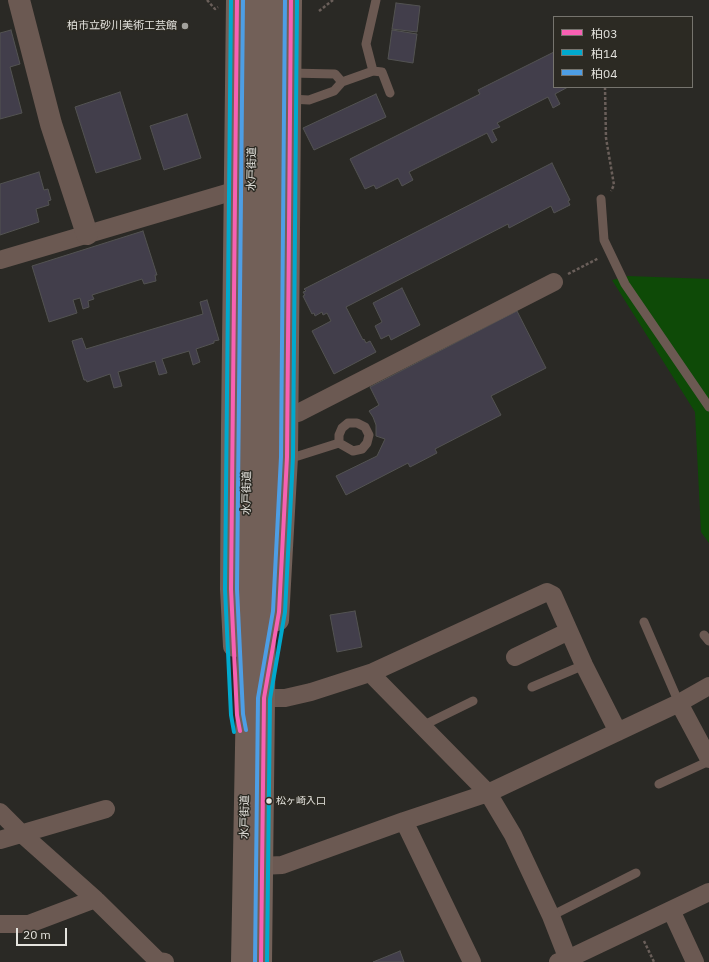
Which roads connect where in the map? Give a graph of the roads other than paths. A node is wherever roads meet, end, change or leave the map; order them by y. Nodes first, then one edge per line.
1 (19, 0) edge
2 (237, 0) edge
3 (254, 0) edge
4 (272, 0) edge
5 (291, 0) edge
6 (376, 0) edge
7 (372, 71) junction
8 (290, 73) junction
9 (342, 82) junction
10 (390, 93) dead end
11 (290, 99) junction
12 (234, 191) junction
13 (601, 199) road end
14 (87, 234) junction
15 (260, 254) junction
16 (0, 260) edge
17 (554, 282) road end
18 (709, 406) edge
19 (288, 414) junction
20 (339, 444) dead end
21 (287, 457) junction
22 (644, 622) dead end
23 (569, 630) junction
24 (515, 657) dead end
25 (584, 664) junction
26 (373, 672) junction
27 (709, 686) edge
28 (532, 688) dead end
29 (264, 698) junction
30 (473, 701) dead end
31 (679, 703) junction
32 (422, 726) junction
33 (618, 732) junction
34 (246, 757) junction
35 (709, 760) edge
36 (659, 784) dead end
37 (488, 793) junction
38 (106, 809) dead end
39 (0, 812) edge
40 (404, 821) junction
41 (22, 834) junction
42 (0, 840) edge
43 (261, 866) junction
44 (636, 873) dead end
45 (709, 892) edge
46 (95, 899) junction
47 (671, 910) junction
48 (551, 916) junction
49 (0, 924) edge
50 (565, 961) edge
51 (165, 962) edge
52 (242, 962) edge
53 (261, 962) edge
54 (472, 962) edge
55 (695, 962) edge

1 - 14 street
2 - 12 highway
3 - 15 highway, 水戸街道
4 - 15 highway, 水戸街道
5 - 8 highway
6 - 7 lane
7 - 9 lane
7 - 10 lane
8 - 9 lane
8 - 11 highway
9 - 11 lane
11 - 19 highway
12 - 14 street
12 - 34 highway
13 - 18 lane
14 - 16 street
15 - 29 highway, 水戸街道
15 - 34 highway, 水戸街道
17 - 19 street
19 - 21 highway
20 - 21 lane
21 - 29 highway
22 - 31 lane
23 - 24 street
23 - 25 street
23 - 26 street
25 - 28 lane
25 - 33 street
26 - 29 street
26 - 32 street
27 - 31 street
29 - 43 highway, 水戸街道
30 - 32 lane
31 - 33 street
31 - 35 street
32 - 37 street
33 - 37 street
34 - 52 highway, 水戸街道
35 - 36 lane
37 - 40 street
37 - 48 street
38 - 41 street
39 - 41 street
40 - 43 street
40 - 54 street
41 - 42 street
41 - 46 street
43 - 53 highway, 水戸街道
44 - 48 lane
45 - 47 street
46 - 49 street
46 - 51 street
47 - 50 street
47 - 55 street
48 - 50 street

